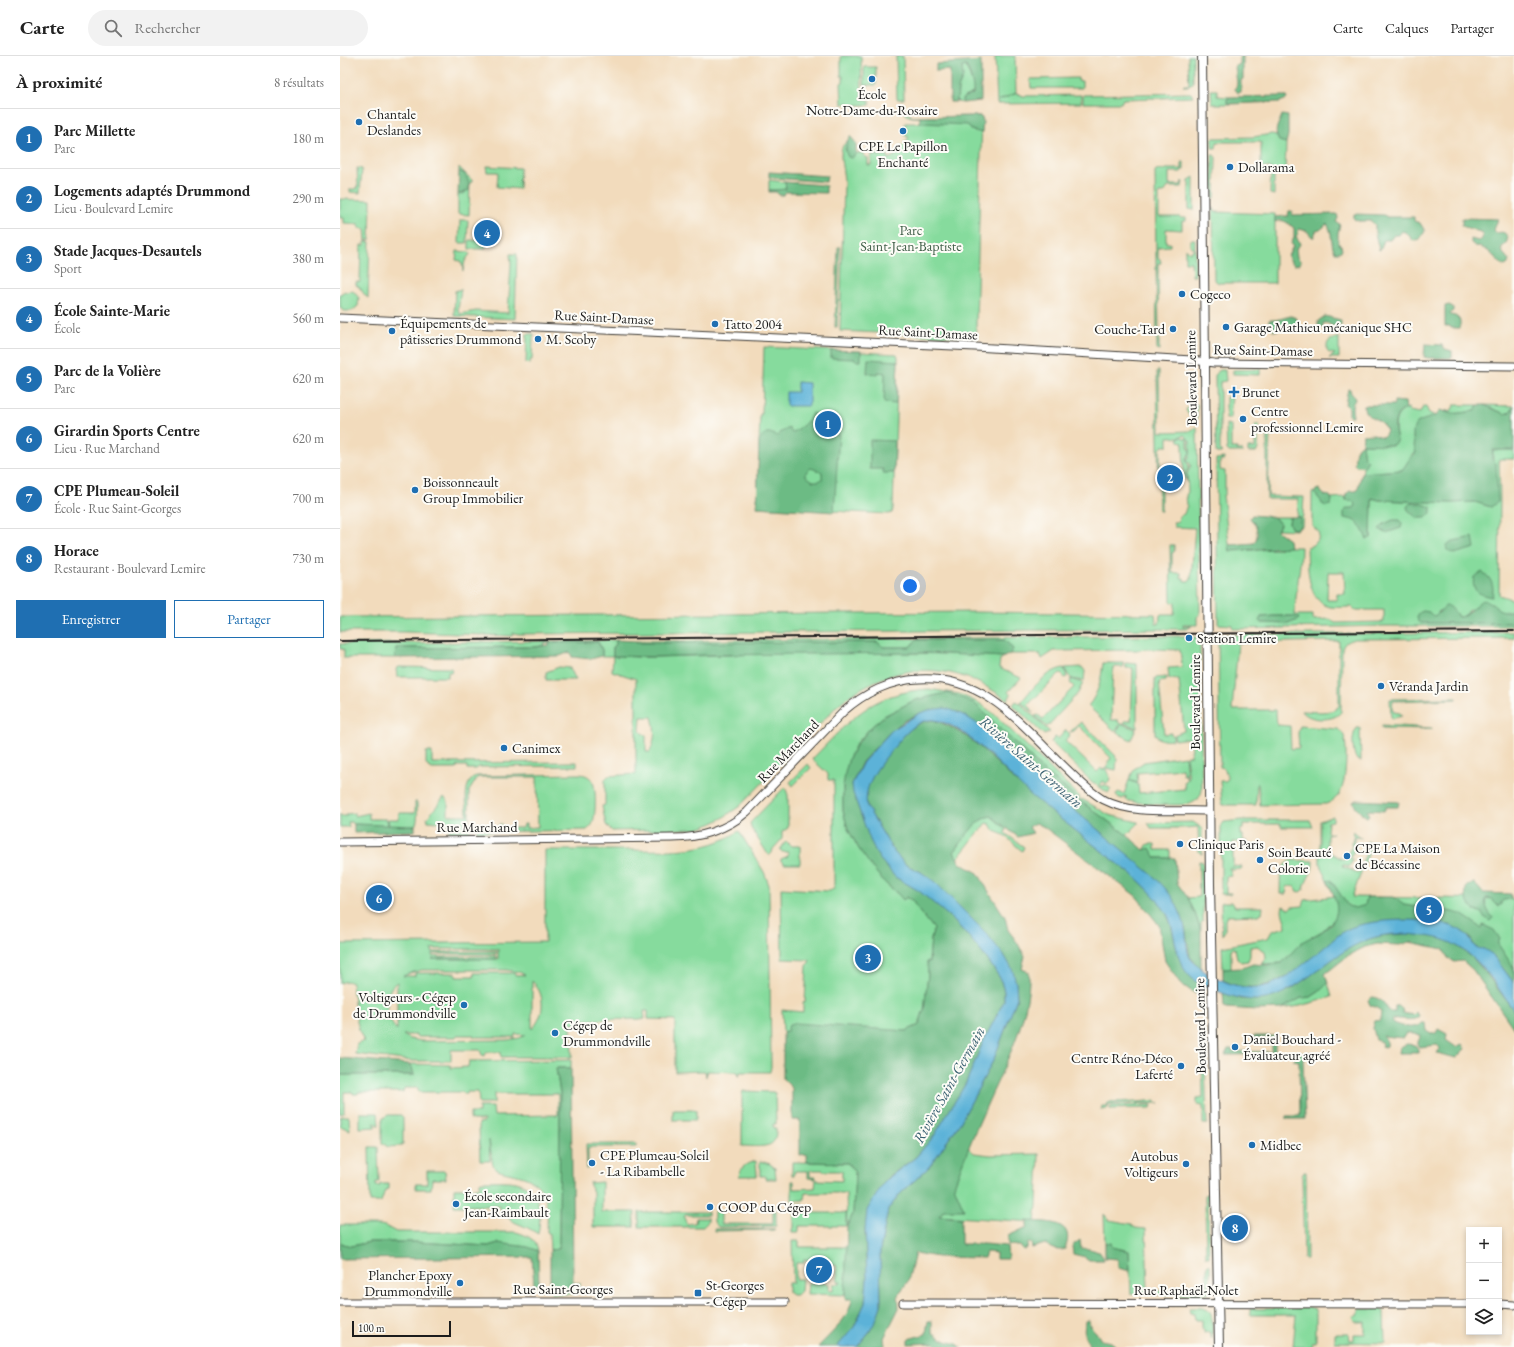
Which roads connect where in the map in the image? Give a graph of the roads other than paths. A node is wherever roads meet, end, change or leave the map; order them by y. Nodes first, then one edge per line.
1 (1202, 56) edge
2 (340, 318) edge
3 (1204, 362) junction
4 (1514, 366) edge
5 (1209, 810) junction
6 (340, 842) edge
7 (340, 1302) edge
8 (785, 1302) dead end
9 (903, 1303) dead end
10 (1218, 1304) junction
11 (1466, 1304) edge
12 (1502, 1304) edge
13 (1514, 1305) edge
14 (1219, 1347) edge

1 - 3 main road, Boulevard Lemire
2 - 3 street, Rue Saint-Damase
3 - 4 street, Rue Saint-Damase
3 - 5 main road, Boulevard Lemire
5 - 6 street, Rue Marchand
5 - 10 main road, Boulevard Lemire
7 - 8 street, Rue Saint-Georges
9 - 10 street, Rue Raphaël-Nolet
10 - 11 street, Rue Raphaël-Nolet
10 - 14 main road, Boulevard Lemire
12 - 13 street

